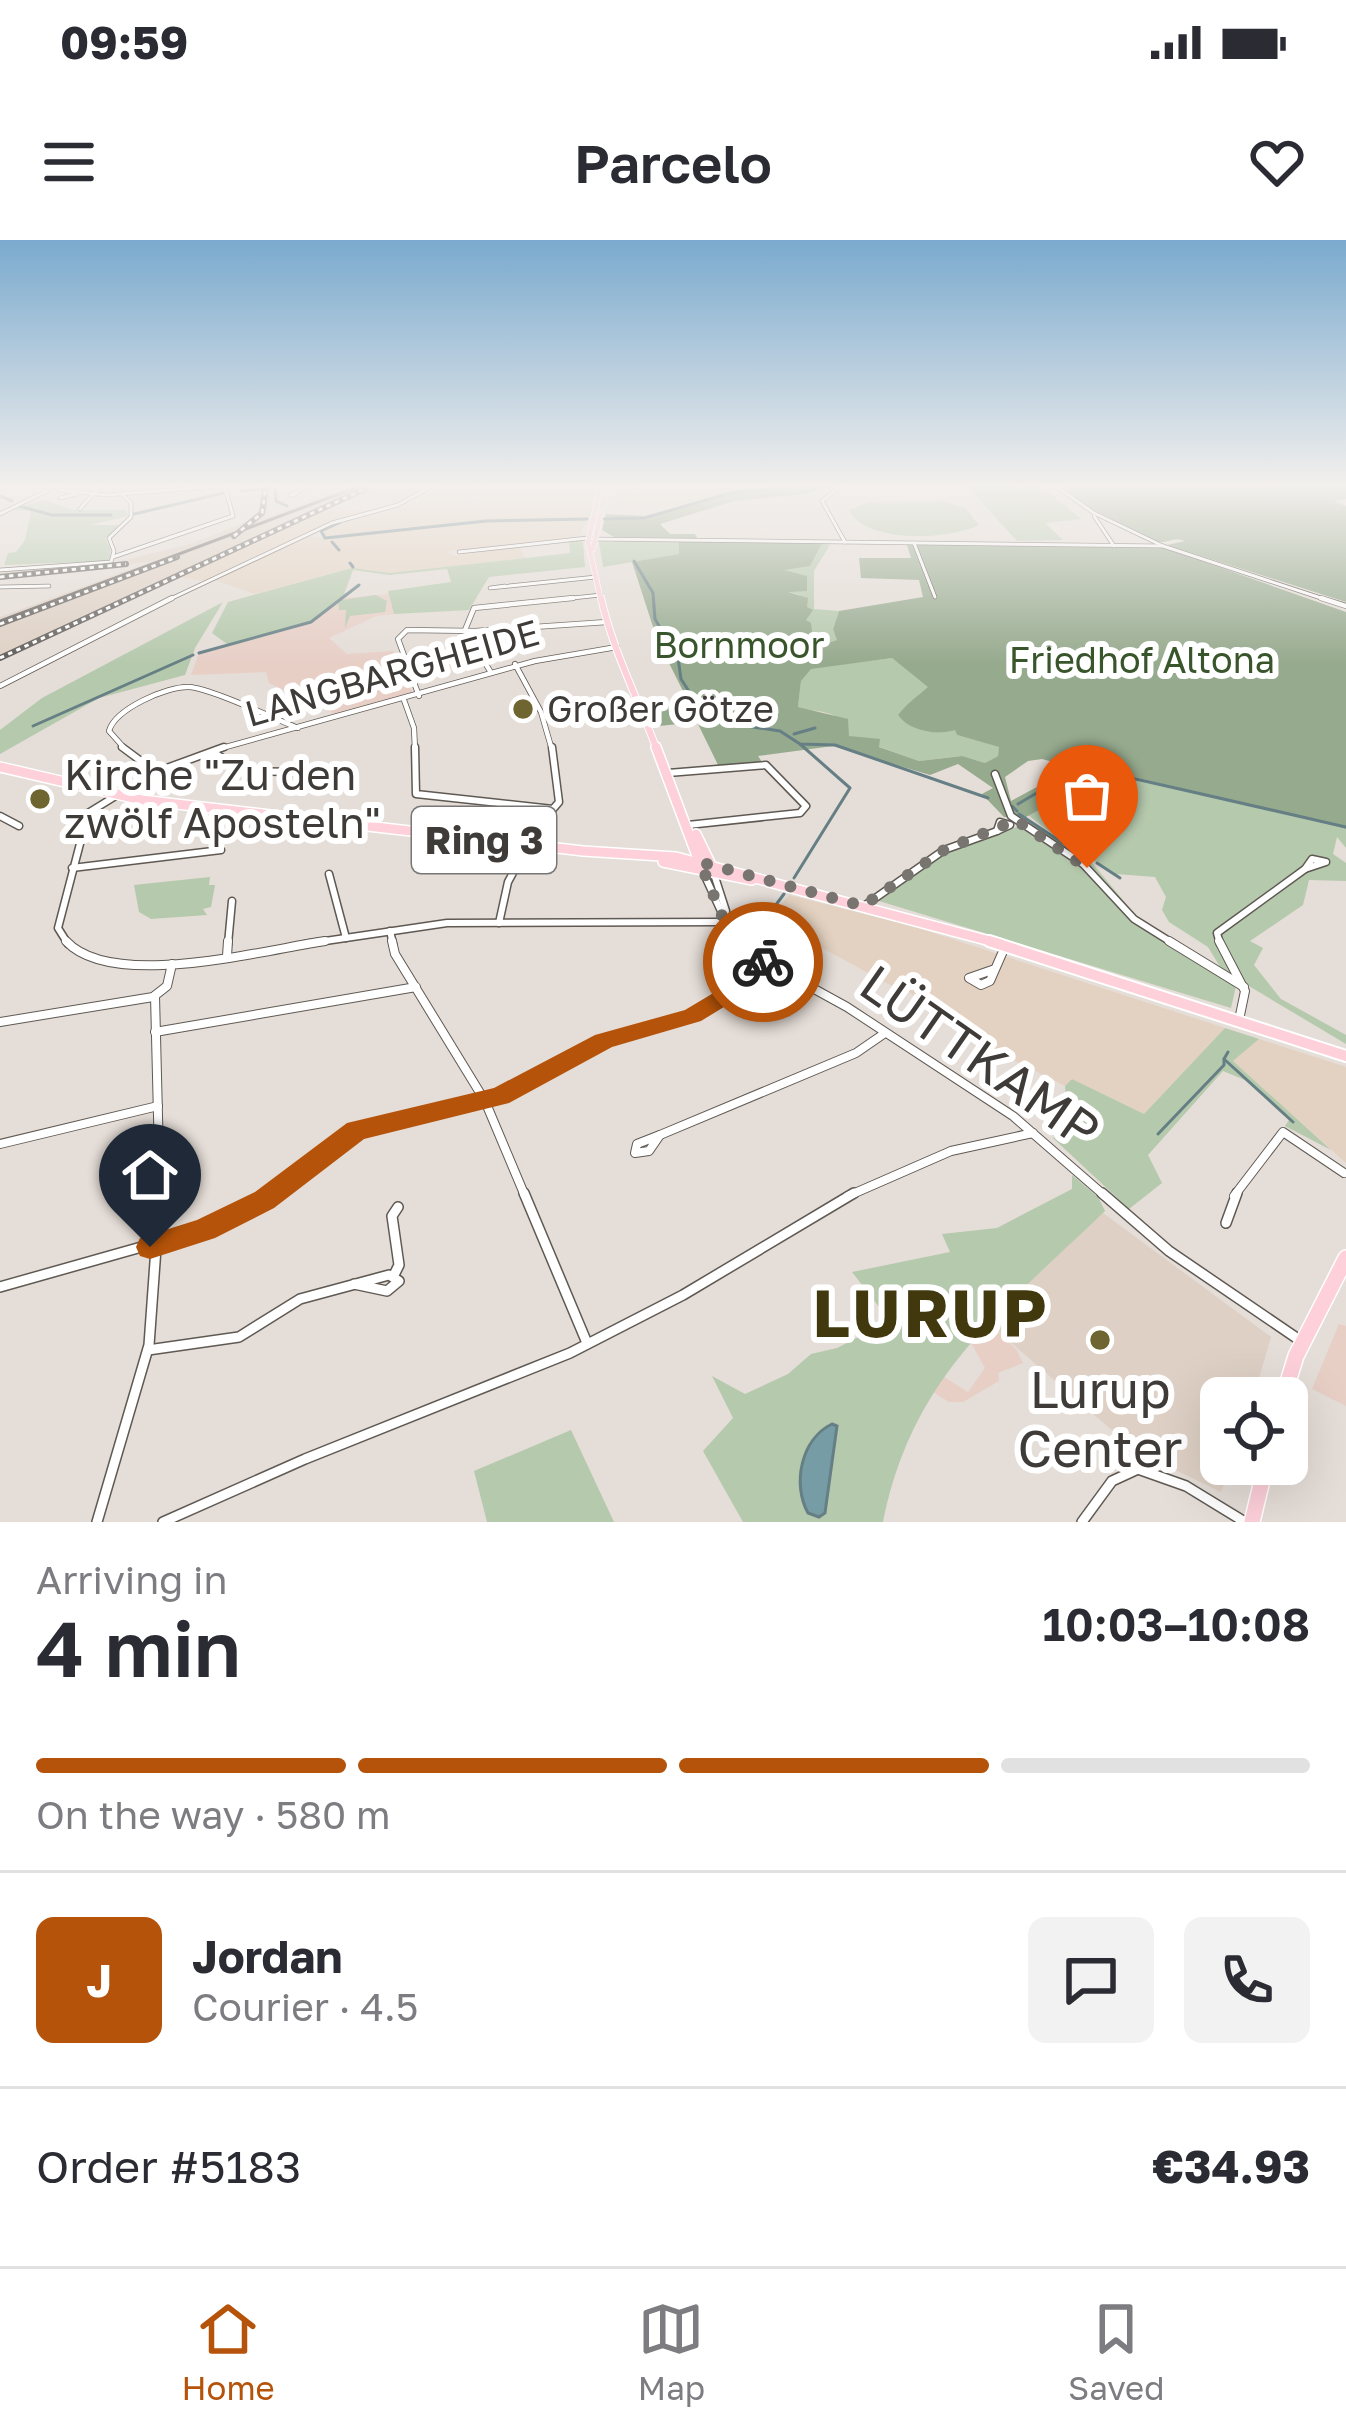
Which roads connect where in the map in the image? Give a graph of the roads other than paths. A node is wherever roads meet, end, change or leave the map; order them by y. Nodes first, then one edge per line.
1 (109, 545) edge
2 (153, 545) edge
3 (289, 545) edge
4 (519, 545) edge
5 (593, 545) edge
6 (594, 545) edge
7 (915, 545) edge
8 (1036, 545) edge
9 (1114, 546) joint
10 (1163, 546) joint
11 (459, 552) dead end
12 (112, 559) junction
13 (0, 570) edge
14 (596, 577) junction
15 (0, 586) edge
16 (49, 586) dead end
17 (505, 586) dead end
18 (601, 596) junction
19 (935, 597) dead end
20 (1346, 606) edge
21 (607, 622) junction
22 (465, 630) junction
23 (617, 647) junction
24 (515, 664) junction
25 (490, 671) junction
26 (0, 686) edge
27 (419, 696) junction
28 (404, 700) junction
29 (299, 728) junction
30 (213, 752) junction
31 (0, 767) edge
32 (153, 770) junction
33 (298, 772) dead end
34 (668, 773) junction
35 (995, 774) dead end
36 (116, 792) junction
37 (0, 816) edge
38 (1012, 822) junction
39 (688, 825) junction
40 (19, 826) dead end
41 (528, 845) junction
42 (695, 845) junction
43 (221, 850) dead end
44 (646, 856) junction
45 (676, 857) junction
46 (707, 867) junction
47 (72, 868) junction
48 (1305, 869) dead end
49 (328, 874) dead end
50 (232, 901) dead end
51 (863, 906) junction
52 (499, 922) junction
53 (724, 922) junction
54 (390, 931) junction
55 (346, 938) junction
56 (1006, 945) junction
57 (227, 956) junction
58 (172, 964) junction
59 (773, 967) junction
60 (994, 969) dead end
61 (1244, 987) junction
62 (416, 988) junction
63 (155, 996) junction
64 (1239, 1020) junction
65 (0, 1022) edge
66 (155, 1031) junction
67 (885, 1033) junction
68 (1345, 1056) edge
69 (485, 1101) junction
70 (158, 1106) junction
71 (1034, 1133) junction
72 (660, 1134) dead end
73 (0, 1144) edge
74 (1344, 1173) edge
75 (398, 1207) dead end
76 (1226, 1223) dead end
77 (158, 1245) junction
78 (1346, 1258) edge
79 (0, 1287) edge
80 (1304, 1342) junction
81 (586, 1343) junction
82 (148, 1350) junction
83 (1290, 1377) edge
84 (1259, 1485) edge
85 (97, 1522) edge
86 (163, 1522) edge
87 (1082, 1522) edge
88 (1248, 1522) edge

1 - 12 street
2 - 12 street
3 - 26 street
4 - 11 street
5 - 14 main road
6 - 23 main road
7 - 19 street
8 - 9 street
9 - 10 street
10 - 20 street
12 - 13 street
14 - 17 street
14 - 18 main road
15 - 16 street
18 - 21 main road
18 - 22 street
21 - 22 street
21 - 23 main road
22 - 25 street
22 - 27 street
23 - 24 street, LANGBARGHEIDE
23 - 34 main road
24 - 25 street, LANGBARGHEIDE
24 - 28 street
25 - 27 street, LANGBARGHEIDE
27 - 28 street, LANGBARGHEIDE
28 - 29 street, LANGBARGHEIDE
29 - 30 street, LANGBARGHEIDE
29 - 32 street
30 - 32 street, LANGBARGHEIDE
30 - 33 street
31 - 36 main road, Ring 3
32 - 36 street, LANGBARGHEIDE
34 - 39 main road
34 - 39 street
35 - 38 street
36 - 41 main road, Ring 3
36 - 47 street
37 - 40 street
38 - 51 street
38 - 61 street
39 - 42 main road
39 - 46 main road
41 - 44 main road, Ring 3
41 - 52 street
42 - 45 main road
42 - 46 main road
43 - 47 street
44 - 45 main road
44 - 46 main road
45 - 46 main road
46 - 51 main road
46 - 53 street
47 - 58 street
48 - 61 street
49 - 55 street
50 - 57 street
51 - 56 main road
52 - 53 street
52 - 54 street
53 - 59 street, LÜTTKAMP
54 - 55 street
54 - 62 street
55 - 57 street
56 - 60 street
56 - 64 main road
57 - 58 street
58 - 63 street
59 - 67 street, LÜTTKAMP
59 - 69 street
61 - 64 street
62 - 66 street
62 - 69 street
63 - 65 street
63 - 66 street
64 - 68 main road
66 - 70 street
67 - 71 street, LÜTTKAMP
67 - 72 street
69 - 77 street
69 - 81 street
70 - 73 street
70 - 77 street
71 - 80 street, LÜTTKAMP
71 - 81 street
74 - 76 street
75 - 82 street
77 - 79 street
77 - 82 street
78 - 80 main road
80 - 83 main road
81 - 86 street
82 - 85 street
84 - 88 main road
87 - 88 street

